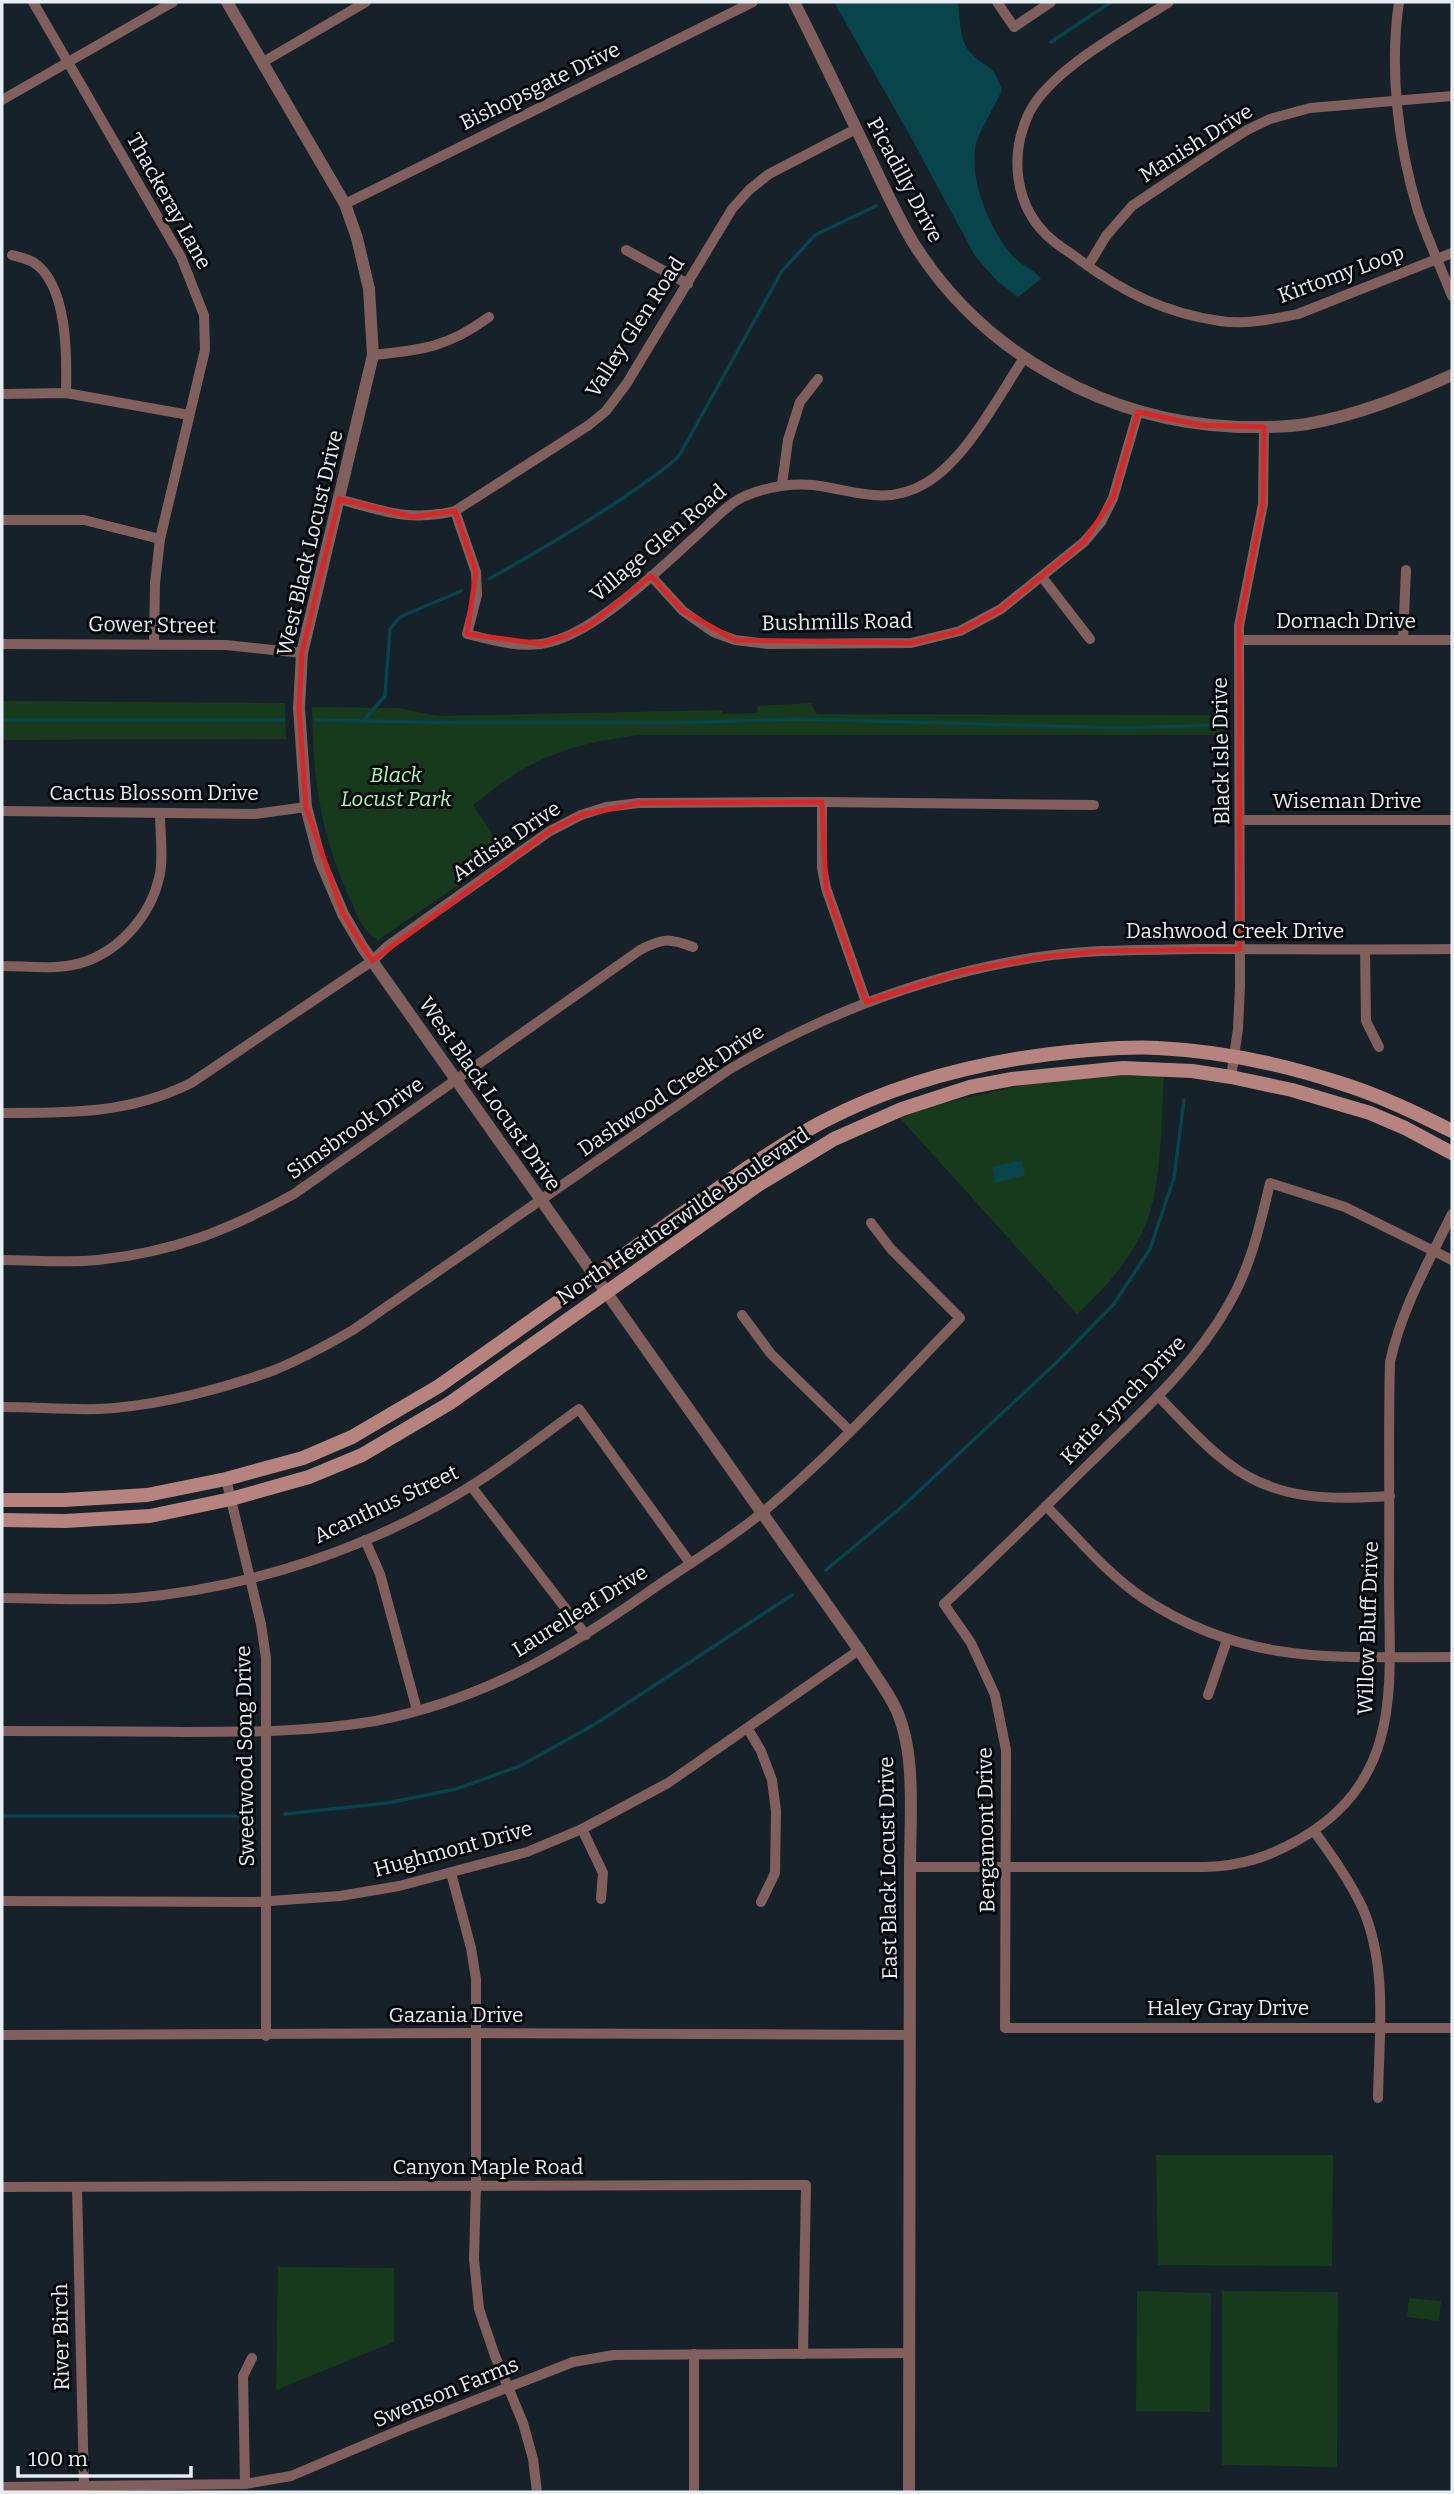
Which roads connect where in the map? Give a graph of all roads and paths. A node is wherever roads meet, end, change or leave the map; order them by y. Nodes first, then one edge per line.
1 (33, 2) edge
2 (173, 2) edge
3 (227, 2) edge
4 (366, 2) edge
5 (752, 2) edge
6 (794, 2) edge
7 (997, 2) edge
8 (1051, 2) edge
9 (1168, 2) edge
10 (1399, 2) edge
11 (264, 62) junction
12 (67, 63) junction
13 (1452, 96) edge
14 (2, 100) edge
15 (1397, 100) junction
16 (856, 129) junction
17 (345, 204) junction
18 (626, 250) dead end
19 (1452, 253) edge
20 (12, 255) dead end
21 (1438, 259) junction
22 (1088, 266) junction
23 (688, 284) junction
24 (1452, 296) edge
25 (489, 317) dead end
26 (373, 355) junction
27 (1024, 358) junction
28 (1452, 376) edge
29 (818, 379) dead end
30 (66, 393) junction
31 (2, 394) edge
32 (1138, 412) junction
33 (189, 415) junction
34 (1264, 427) junction
35 (782, 484) junction
36 (339, 499) junction
37 (454, 511) junction
38 (2, 520) edge
39 (160, 539) junction
40 (1406, 570) dead end
41 (651, 576) junction
42 (1042, 577) junction
43 (1090, 639) dead end
44 (1239, 639) junction
45 (1404, 640) junction
46 (1452, 640) edge
47 (154, 643) junction
48 (2, 644) edge
49 (302, 653) junction
50 (822, 802) junction
51 (1094, 805) dead end
52 (306, 807) junction
53 (2, 811) edge
54 (160, 814) junction
55 (1241, 820) junction
56 (1452, 820) edge
57 (693, 947) dead end
58 (1240, 949) junction
59 (1452, 949) edge
60 (1365, 950) junction
61 (372, 961) junction
62 (2, 966) edge
63 (866, 1002) junction
64 (1379, 1047) dead end
65 (1235, 1057) junction
66 (1231, 1076) junction
67 (456, 1081) junction
68 (2, 1113) edge
69 (1452, 1131) edge
70 (1452, 1153) edge
71 (542, 1201) junction
72 (1452, 1214) edge
73 (871, 1223) dead end
74 (1434, 1251) junction
75 (2, 1260) edge
76 (1452, 1260) edge
77 (595, 1276) junction
78 (607, 1292) junction
79 (742, 1315) dead end
80 (1158, 1396) junction
81 (2, 1407) edge
82 (850, 1431) junction
83 (226, 1479) junction
84 (471, 1486) junction
85 (1390, 1496) junction
86 (231, 1499) junction
87 (2, 1500) edge
88 (1046, 1506) junction
89 (762, 1513) junction
90 (2, 1520) edge
91 (365, 1540) junction
92 (690, 1563) junction
93 (250, 1578) junction
94 (2, 1598) edge
95 (944, 1604) joint
96 (586, 1635) junction
97 (1227, 1640) junction
98 (859, 1650) junction
99 (1390, 1657) junction
100 (1452, 1657) edge
101 (1208, 1695) dead end
102 (417, 1710) junction
103 (748, 1729) junction
104 (2, 1731) edge
105 (265, 1732) junction
106 (582, 1829) junction
107 (1314, 1831) junction
108 (1007, 1865) junction
109 (910, 1867) junction
110 (451, 1873) junction
111 (601, 1899) dead end
112 (2, 1901) edge
113 (265, 1902) junction
114 (761, 1902) dead end
115 (1379, 2027) junction
116 (1004, 2028) joint
117 (1452, 2028) edge
118 (477, 2033) junction
119 (2, 2035) edge
120 (910, 2035) junction
121 (266, 2036) junction
122 (1378, 2098) dead end
123 (477, 2186) junction
124 (2, 2187) edge
125 (77, 2187) junction
126 (909, 2353) junction
127 (694, 2354) junction
128 (803, 2354) junction
129 (252, 2358) dead end
130 (508, 2387) junction
131 (245, 2484) junction
132 (84, 2486) junction
133 (2, 2487) edge
134 (537, 2492) edge
135 (694, 2492) edge
136 (909, 2492) edge

1 - 12 street, Thackeray Lane
2 - 12 street
3 - 11 street, West Black Locust Drive
4 - 11 street
5 - 17 street, Bishopsgate Drive
6 - 16 street, Picadilly Drive
7 - 8 street
9 - 22 street, Kirtomy Loop
10 - 15 street
11 - 17 street, West Black Locust Drive
12 - 14 street
12 - 33 street, Thackeray Lane
13 - 15 street, Manish Drive
15 - 21 street
15 - 22 street, Manish Drive
16 - 23 street, Valley Glen Road
16 - 27 street, Picadilly Drive
17 - 26 street, West Black Locust Drive
18 - 23 street
19 - 21 street, Kirtomy Loop
20 - 30 street
21 - 22 street, Kirtomy Loop
21 - 24 street
23 - 37 street, Valley Glen Road
25 - 26 street
26 - 36 street, West Black Locust Drive
27 - 32 street, Picadilly Drive
27 - 35 street, Village Glen Road
28 - 34 street, Picadilly Drive
29 - 35 street
30 - 31 street
30 - 33 street
32 - 34 street, Picadilly Drive
32 - 42 street, Bushmills Road
33 - 39 street, Thackeray Lane
34 - 44 street, Black Isle Drive
35 - 41 street, Village Glen Road
36 - 37 street, Valley Glen Road
36 - 49 street, West Black Locust Drive
37 - 41 street, Village Glen Road
38 - 39 street
39 - 47 street, Thackeray Lane
40 - 45 street
41 - 42 street, Bushmills Road
42 - 43 street
44 - 45 street, Dornach Drive
44 - 55 street, Black Isle Drive
45 - 46 street, Dornach Drive
47 - 48 street, Gower Street
47 - 49 street, Gower Street
49 - 52 street, West Black Locust Drive
50 - 51 street, Ardisia Drive
50 - 61 street, Ardisia Drive
50 - 63 street
52 - 54 street, Cactus Blossom Drive
52 - 61 street, West Black Locust Drive
53 - 54 street, Cactus Blossom Drive
54 - 62 street
55 - 56 street, Wiseman Drive
55 - 58 street, Black Isle Drive
57 - 67 street, Simsbrook Drive
58 - 60 street, Dashwood Creek Drive
58 - 63 street, Dashwood Creek Drive
58 - 65 street, Black Isle Drive
59 - 60 street, Dashwood Creek Drive
60 - 64 street
61 - 67 street, West Black Locust Drive
61 - 68 street, Ardisia Drive
63 - 71 street, Dashwood Creek Drive
65 - 66 street, Black Isle Drive
65 - 69 main road, North Heatherwilde Boulevard
65 - 77 main road, North Heatherwilde Boulevard
66 - 70 main road, North Heatherwilde Boulevard
66 - 78 main road, North Heatherwilde Boulevard
67 - 71 street, West Black Locust Drive
67 - 75 street, Simsbrook Drive
71 - 77 street, West Black Locust Drive
71 - 81 street, Dashwood Creek Drive
72 - 74 street, Willow Bluff Drive
73 - 82 street, Laurelleaf Drive
74 - 76 street
74 - 80 street, Katie Lynch Drive
74 - 85 street, Willow Bluff Drive
77 - 78 street, West Black Locust Drive
77 - 83 main road, North Heatherwilde Boulevard
78 - 86 main road, North Heatherwilde Boulevard
78 - 89 street, East Black Locust Drive
79 - 82 street
80 - 85 street
80 - 88 street, Katie Lynch Drive
82 - 89 street, Laurelleaf Drive
83 - 86 street, Sweetwood Song Drive
83 - 87 main road, North Heatherwilde Boulevard
84 - 91 street, Acanthus Street
84 - 92 street, Acanthus Street
84 - 96 street
85 - 99 street, Willow Bluff Drive
86 - 90 main road, North Heatherwilde Boulevard
86 - 93 street, Sweetwood Song Drive
88 - 95 street, Katie Lynch Drive
88 - 97 street
89 - 92 street, Laurelleaf Drive
89 - 98 street, East Black Locust Drive
91 - 93 street, Acanthus Street
91 - 102 street
92 - 96 street, Laurelleaf Drive
93 - 94 street, Acanthus Street
93 - 105 street, Sweetwood Song Drive
95 - 108 street, Bergamont Drive
96 - 102 street, Laurelleaf Drive
97 - 99 street
97 - 101 street
98 - 103 street, Hughmont Drive
98 - 109 street, East Black Locust Drive
99 - 100 street
99 - 107 street, Willow Bluff Drive
102 - 105 street, Laurelleaf Drive
103 - 106 street, Hughmont Drive
103 - 114 street
104 - 105 street, Laurelleaf Drive
105 - 113 street, Sweetwood Song Drive
106 - 110 street, Hughmont Drive
106 - 111 street
107 - 108 street, Willow Bluff Drive
107 - 115 street
108 - 109 street, Willow Bluff Drive
108 - 116 street, Bergamont Drive
109 - 120 street, East Black Locust Drive
110 - 113 street, Hughmont Drive
110 - 118 street
112 - 113 street, Hughmont Drive
113 - 121 street, Sweetwood Song Drive
115 - 116 street, Haley Gray Drive
115 - 117 street, Haley Gray Drive
115 - 122 street
118 - 120 street, Gazania Drive
118 - 121 street, Gazania Drive
118 - 123 street
119 - 121 street, Gazania Drive
120 - 126 street, East Black Locust Drive
123 - 125 street, Canyon Maple Road
123 - 128 street, Canyon Maple Road
123 - 130 street
124 - 125 street, Canyon Maple Road
125 - 132 street, River Birch
126 - 128 street, Swenson Farms
126 - 136 street, East Black Locust Drive
127 - 128 street, Swenson Farms
127 - 130 street, Swenson Farms
127 - 135 street
129 - 131 street
130 - 131 street, Swenson Farms
130 - 134 street
131 - 132 street, Swenson Farms
132 - 133 street, Swenson Farms

